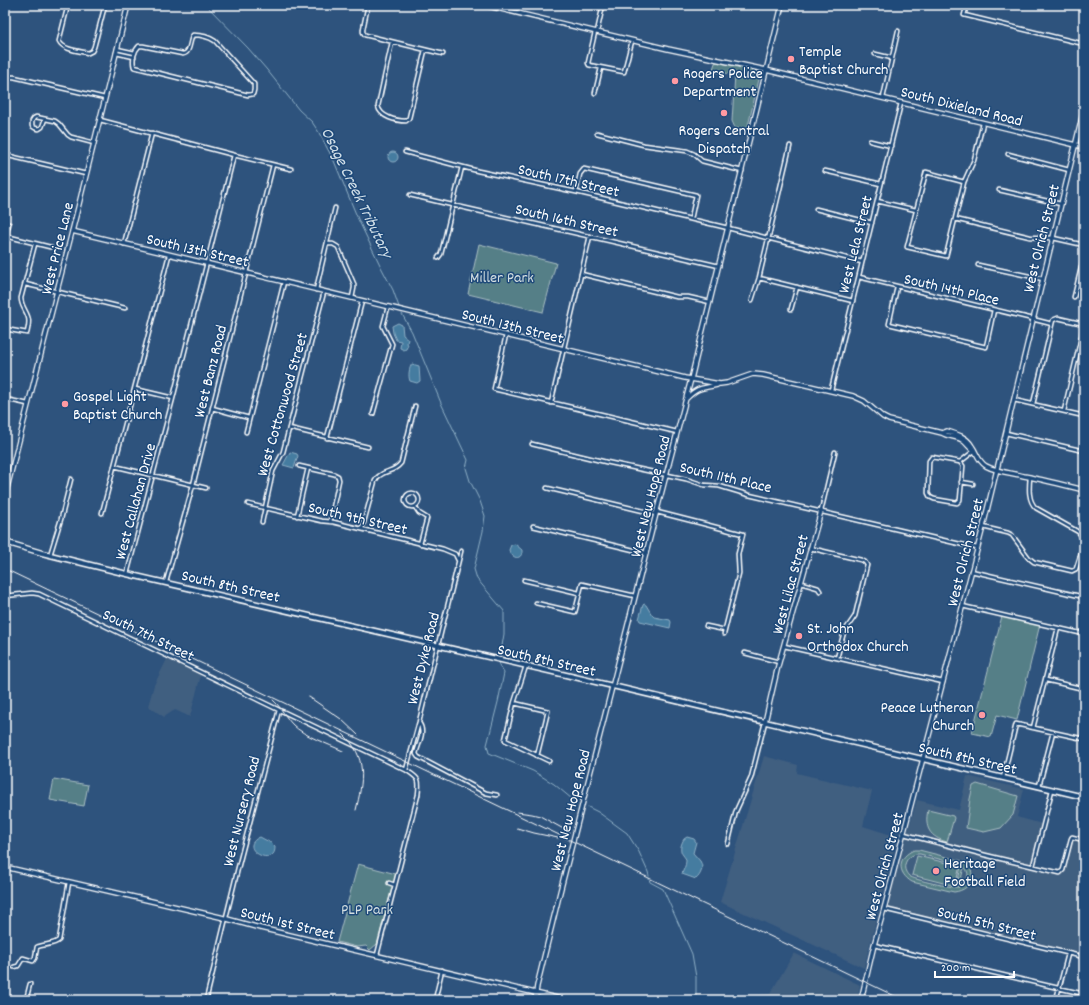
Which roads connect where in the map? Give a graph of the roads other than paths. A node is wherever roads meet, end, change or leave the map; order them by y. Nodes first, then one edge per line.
1 (68, 5) edge
2 (104, 5) edge
3 (128, 5) edge
4 (368, 5) edge
5 (484, 5) edge
6 (603, 5) edge
7 (782, 5) edge
8 (917, 5) edge
9 (923, 5) edge
10 (967, 5) edge
11 (898, 31) dead end
12 (596, 32) junction
13 (632, 41) junction
14 (392, 42) junction
15 (1084, 44) edge
16 (426, 50) junction
17 (117, 51) junction
18 (135, 53) junction
19 (443, 54) dead end
20 (874, 54) dead end
21 (134, 57) junction
22 (892, 58) junction
23 (601, 68) junction
24 (766, 70) junction
25 (5, 86) edge
26 (595, 93) dead end
27 (105, 98) junction
28 (883, 98) junction
29 (902, 102) junction
30 (1084, 112) edge
31 (45, 119) junction
32 (100, 120) junction
33 (983, 123) junction
34 (152, 133) junction
35 (597, 133) dead end
36 (870, 140) dead end
37 (94, 143) junction
38 (1076, 145) junction
39 (790, 146) dead end
40 (891, 146) junction
41 (1084, 147) edge
42 (405, 152) dead end
43 (1008, 154) dead end
44 (234, 155) junction
45 (5, 156) edge
46 (273, 165) junction
47 (462, 167) junction
48 (291, 169) dead end
49 (1070, 170) junction
50 (742, 171) junction
51 (825, 171) dead end
52 (86, 174) junction
53 (964, 182) junction
54 (881, 184) junction
55 (999, 190) dead end
56 (576, 192) junction
57 (410, 195) dead end
58 (877, 201) junction
59 (1061, 204) junction
60 (452, 206) junction
61 (335, 208) dead end
62 (816, 209) dead end
63 (916, 210) junction
64 (691, 219) junction
65 (955, 219) junction
66 (872, 223) junction
67 (9, 224) dead end
68 (728, 228) junction
69 (72, 231) junction
70 (590, 236) junction
71 (5, 238) edge
72 (1053, 238) junction
73 (768, 239) junction
74 (35, 244) junction
75 (124, 244) junction
76 (327, 244) junction
77 (1084, 245) edge
78 (50, 247) dead end
79 (169, 255) junction
80 (1084, 256) edge
81 (438, 258) dead end
82 (862, 262) junction
83 (207, 264) junction
84 (978, 265) dead end
85 (719, 266) junction
86 (246, 273) junction
87 (581, 274) junction
88 (859, 277) junction
89 (759, 278) junction
90 (1043, 279) junction
91 (284, 282) junction
92 (25, 284) junction
93 (797, 287) junction
94 (897, 287) junction
95 (316, 290) junction
96 (57, 292) junction
97 (324, 292) junction
98 (1074, 297) dead end
99 (352, 298) junction
100 (752, 300) dead end
101 (362, 301) junction
102 (853, 301) junction
103 (710, 302) junction
104 (388, 307) junction
105 (125, 308) dead end
106 (791, 309) dead end
107 (994, 310) junction
108 (1033, 319) junction
109 (1052, 324) junction
110 (1084, 324) edge
111 (5, 328) edge
112 (506, 335) junction
113 (563, 349) junction
114 (691, 379) junction
115 (720, 384) junction
116 (134, 389) junction
117 (832, 390) junction
118 (173, 398) junction
119 (5, 399) edge
120 (686, 399) junction
121 (1014, 400) junction
122 (551, 403) junction
123 (28, 404) junction
124 (1033, 404) junction
125 (415, 406) dead end
126 (212, 408) junction
127 (1064, 411) junction
128 (373, 414) dead end
129 (1084, 416) edge
130 (249, 418) junction
131 (289, 428) junction
132 (246, 432) dead end
133 (677, 432) junction
134 (1006, 433) junction
135 (327, 438) junction
136 (532, 444) dead end
137 (368, 447) dead end
138 (974, 451) junction
139 (1084, 451) edge
140 (835, 452) dead end
141 (960, 462) junction
142 (114, 466) junction
143 (299, 466) dead end
144 (308, 468) junction
145 (997, 470) junction
146 (666, 475) junction
147 (153, 476) junction
148 (1030, 477) junction
149 (71, 479) dead end
150 (961, 482) junction
151 (973, 484) dead end
152 (192, 485) junction
153 (206, 488) dead end
154 (547, 488) dead end
155 (1084, 490) edge
156 (5, 496) edge
157 (248, 504) dead end
158 (415, 507) junction
159 (265, 508) junction
160 (821, 511) junction
161 (102, 513) dead end
162 (656, 513) junction
163 (297, 516) junction
164 (262, 522) dead end
165 (330, 522) junction
166 (533, 526) dead end
167 (983, 527) junction
168 (362, 529) junction
169 (5, 542) edge
170 (420, 544) junction
171 (810, 548) junction
172 (977, 548) junction
173 (461, 551) dead end
174 (646, 552) junction
175 (50, 555) junction
176 (459, 560) junction
177 (971, 571) junction
178 (127, 574) junction
179 (524, 580) dead end
180 (166, 582) junction
181 (801, 582) junction
182 (820, 591) dead end
183 (579, 593) junction
184 (5, 596) edge
185 (635, 596) junction
186 (1084, 597) edge
187 (536, 603) dead end
188 (962, 606) junction
189 (706, 626) dead end
190 (1058, 628) junction
191 (725, 630) junction
192 (724, 634) dead end
193 (1084, 634) edge
194 (438, 646) junction
195 (784, 646) junction
196 (745, 653) dead end
197 (837, 658) junction
198 (780, 662) junction
199 (526, 666) junction
200 (1046, 680) junction
201 (943, 682) junction
202 (612, 686) junction
203 (1084, 689) edge
204 (514, 703) junction
205 (279, 710) junction
206 (419, 722) junction
207 (765, 722) junction
208 (1033, 728) junction
209 (1053, 732) junction
210 (1084, 739) edge
211 (537, 756) junction
212 (923, 759) junction
213 (549, 761) dead end
214 (406, 770) junction
215 (1003, 778) junction
216 (1039, 786) junction
217 (1052, 790) junction
218 (497, 795) dead end
219 (1084, 797) edge
220 (904, 834) junction
221 (1084, 840) edge
222 (728, 844) dead end
223 (1033, 866) junction
224 (5, 867) edge
225 (70, 882) junction
226 (389, 883) dead end
227 (395, 885) junction
228 (884, 909) junction
229 (226, 919) junction
230 (874, 945) junction
231 (1068, 954) junction
232 (377, 955) junction
233 (1084, 957) edge
234 (14, 967) dead end
235 (442, 970) junction
236 (30, 984) dead end
237 (1059, 988) junction
238 (536, 993) junction
239 (1084, 994) edge
240 (5, 997) edge
241 (20, 1000) edge
242 (26, 1000) edge
243 (206, 1000) edge
244 (435, 1000) edge
245 (535, 1000) edge
246 (565, 1000) edge
247 (861, 1000) edge
248 (1056, 1000) edge

1 - 2 street
3 - 17 street, West Price Lane
4 - 14 street
5 - 12 street, South Dixieland Road
6 - 12 street
7 - 24 street, West New Hope Road
8 - 9 street
10 - 15 street
11 - 22 street
12 - 13 street, South Dixieland Road
12 - 23 street
13 - 23 street
13 - 24 street, South Dixieland Road
14 - 16 street
14 - 16 street
16 - 19 street
17 - 18 street
17 - 21 street
17 - 27 street, West Price Lane
18 - 21 street
18 - 21 street
20 - 22 street
22 - 28 street
23 - 26 street
24 - 28 street, South Dixieland Road
24 - 50 street, West New Hope Road
25 - 27 street
27 - 32 street, West Price Lane
28 - 29 street, South Dixieland Road
29 - 33 street, South Dixieland Road
29 - 40 street, West Lela Street
30 - 38 street, West Olrich Street
31 - 31 street
31 - 37 street
32 - 34 street
32 - 37 street, West Price Lane
33 - 38 street, South Dixieland Road
33 - 53 street
34 - 44 street
34 - 75 street
35 - 50 street
36 - 40 street
37 - 52 street, West Price Lane
38 - 41 street, South Dixieland Road
38 - 49 street, West Olrich Street
39 - 73 street
40 - 54 street, West Lela Street
42 - 47 street, South 17th Street
43 - 49 street
44 - 46 street
44 - 83 street, West Callahan Drive
45 - 52 street
46 - 48 street
46 - 86 street, West Banz Road
47 - 56 street, South 17th Street
47 - 60 street
49 - 59 street, West Olrich Street
50 - 68 street, West New Hope Road
51 - 54 street
52 - 69 street, West Price Lane
53 - 63 street
53 - 65 street
54 - 58 street, West Lela Street
55 - 59 street
56 - 64 street, South 17th Street
56 - 64 street
57 - 60 street, South 16th Street
58 - 63 street
58 - 66 street, West Lela Street
59 - 72 street, West Olrich Street
60 - 70 street, South 16th Street
60 - 81 street
61 - 76 street
62 - 66 street
63 - 65 street
64 - 68 street, South 17th Street
65 - 72 street
66 - 82 street, West Lela Street
67 - 71 street
68 - 73 street
68 - 85 street, West New Hope Road
69 - 75 street, South 13th Street
69 - 96 street, West Price Lane
70 - 85 street, South 16th Street
70 - 87 street
71 - 74 street
72 - 77 street
72 - 90 street, West Olrich Street
73 - 82 street
73 - 89 street
74 - 78 street
74 - 92 street
75 - 79 street, South 13th Street
76 - 95 street
76 - 99 street
79 - 83 street, South 13th Street
79 - 116 street
80 - 98 street
82 - 88 street, West Lela Street
83 - 86 street, South 13th Street
83 - 118 street, West Callahan Drive
84 - 90 street
85 - 103 street, West New Hope Road
86 - 91 street, South 13th Street
86 - 126 street, West Banz Road
87 - 103 street
87 - 113 street
88 - 94 street, South 14th Place
88 - 102 street, West Lela Street
89 - 93 street
89 - 100 street
90 - 108 street, West Olrich Street
91 - 95 street, South 13th Street
91 - 130 street
92 - 96 street
92 - 111 street
93 - 102 street
93 - 106 street
94 - 107 street, South 14th Place
94 - 107 street
95 - 97 street, South 13th Street
96 - 105 street
96 - 123 street, West Price Lane
97 - 99 street, South 13th Street
97 - 131 street, West Cottonwood Street
99 - 101 street, South 13th Street
101 - 104 street, South 13th Street
101 - 135 street
102 - 117 street, West Lela Street
103 - 114 street, West New Hope Road
104 - 112 street, South 13th Street
104 - 128 street
107 - 108 street, South 14th Place
108 - 109 street, South 14th Place
108 - 121 street, West Olrich Street
109 - 110 street, South 14th Place
109 - 124 street
110 - 127 street
112 - 113 street, South 13th Street
112 - 122 street
113 - 114 street, South 13th Street
113 - 122 street
114 - 115 street, South 13th Street
114 - 120 street, West New Hope Road
115 - 117 street, South 13th Street
115 - 120 street
116 - 118 street
116 - 142 street
117 - 138 street, South 13th Street
118 - 147 street, West Callahan Drive
119 - 123 street
120 - 133 street, West New Hope Road
121 - 124 street
121 - 134 street, West Olrich Street
122 - 133 street
123 - 156 street, West Price Lane
124 - 127 street
125 - 168 street
126 - 130 street
126 - 152 street, West Banz Road
127 - 129 street
130 - 132 street
131 - 135 street
131 - 159 street, West Cottonwood Street
133 - 146 street, West New Hope Road
134 - 139 street
134 - 145 street, West Olrich Street
135 - 137 street
136 - 146 street, South 11th Place
138 - 141 street
138 - 145 street, South 13th Street
140 - 160 street, West Lilac Street
141 - 150 street
141 - 150 street
142 - 147 street
142 - 161 street
143 - 144 street
144 - 163 street
144 - 165 street
145 - 148 street, South 13th Street
145 - 167 street, West Olrich Street
146 - 160 street, South 11th Place
146 - 162 street, West New Hope Road
147 - 152 street
147 - 178 street, West Callahan Drive
148 - 155 street, South 13th Street
148 - 167 street
149 - 175 street
150 - 151 street
152 - 153 street
152 - 180 street, West Banz Road
154 - 162 street
157 - 159 street, South 9th Street
158 - 158 street
158 - 170 street
159 - 163 street, South 9th Street
159 - 164 street, West Cottonwood Street
160 - 171 street, West Lilac Street
160 - 172 street, South 11th Place
162 - 174 street, West New Hope Road
162 - 191 street
163 - 165 street, South 9th Street
165 - 168 street, South 9th Street
166 - 174 street
167 - 172 street, West Olrich Street
168 - 170 street, South 9th Street
169 - 175 main road, South 8th Street
170 - 176 street, South 9th Street
171 - 181 street, West Lilac Street
171 - 197 street
172 - 177 street, West Olrich Street
173 - 176 street, West Dyke Road
174 - 185 street, West New Hope Road
175 - 178 main road, South 8th Street
176 - 194 street, West Dyke Road
177 - 186 street
177 - 188 street, West Olrich Street
178 - 180 main road, South 8th Street
179 - 183 street
180 - 194 main road, South 8th Street
181 - 182 street
181 - 195 street, West Lilac Street
183 - 185 street
183 - 187 street
184 - 205 street, South 7th Street
185 - 202 street, West New Hope Road
188 - 190 street
188 - 201 street, West Olrich Street
189 - 191 street
190 - 193 street
190 - 200 street
191 - 192 street
194 - 199 main road, South 8th Street
194 - 206 street, West Dyke Road
195 - 197 street
195 - 198 street, West Lilac Street
196 - 198 street
197 - 201 street
198 - 207 street, West Lilac Street
199 - 202 main road, South 8th Street
199 - 204 street
200 - 203 street
200 - 208 street
201 - 212 street, West Olrich Street
202 - 207 main road, South 8th Street
202 - 238 street, West New Hope Road
204 - 211 street
204 - 211 street
205 - 214 street
205 - 229 street, West Nursery Road
206 - 214 street, West Dyke Road
206 - 218 street
207 - 212 main road, South 8th Street
207 - 222 street
208 - 209 street
208 - 215 street
209 - 210 street
209 - 216 street
211 - 213 street
212 - 215 main road, South 8th Street
212 - 220 street, West Olrich Street
214 - 227 street
215 - 216 main road, South 8th Street
216 - 217 main road, South 8th Street
217 - 219 main road, South 8th Street
217 - 223 street
220 - 223 street
220 - 228 street, West Olrich Street
221 - 223 street
224 - 225 street, South 1st Street
225 - 229 street, South 1st Street
225 - 234 street
226 - 227 street
227 - 232 street
228 - 230 street, West Olrich Street
228 - 231 street, South 5th Street
229 - 232 street, South 1st Street
229 - 243 street, West Nursery Road
230 - 237 street
230 - 247 street, West Olrich Street
231 - 233 street, South 5th Street
231 - 237 street
232 - 235 street, South 1st Street
235 - 238 street, South 1st Street
235 - 244 street
236 - 242 street
237 - 239 street
237 - 248 street
238 - 245 street, West New Hope Road
238 - 246 street, South 1st Street
240 - 241 street

